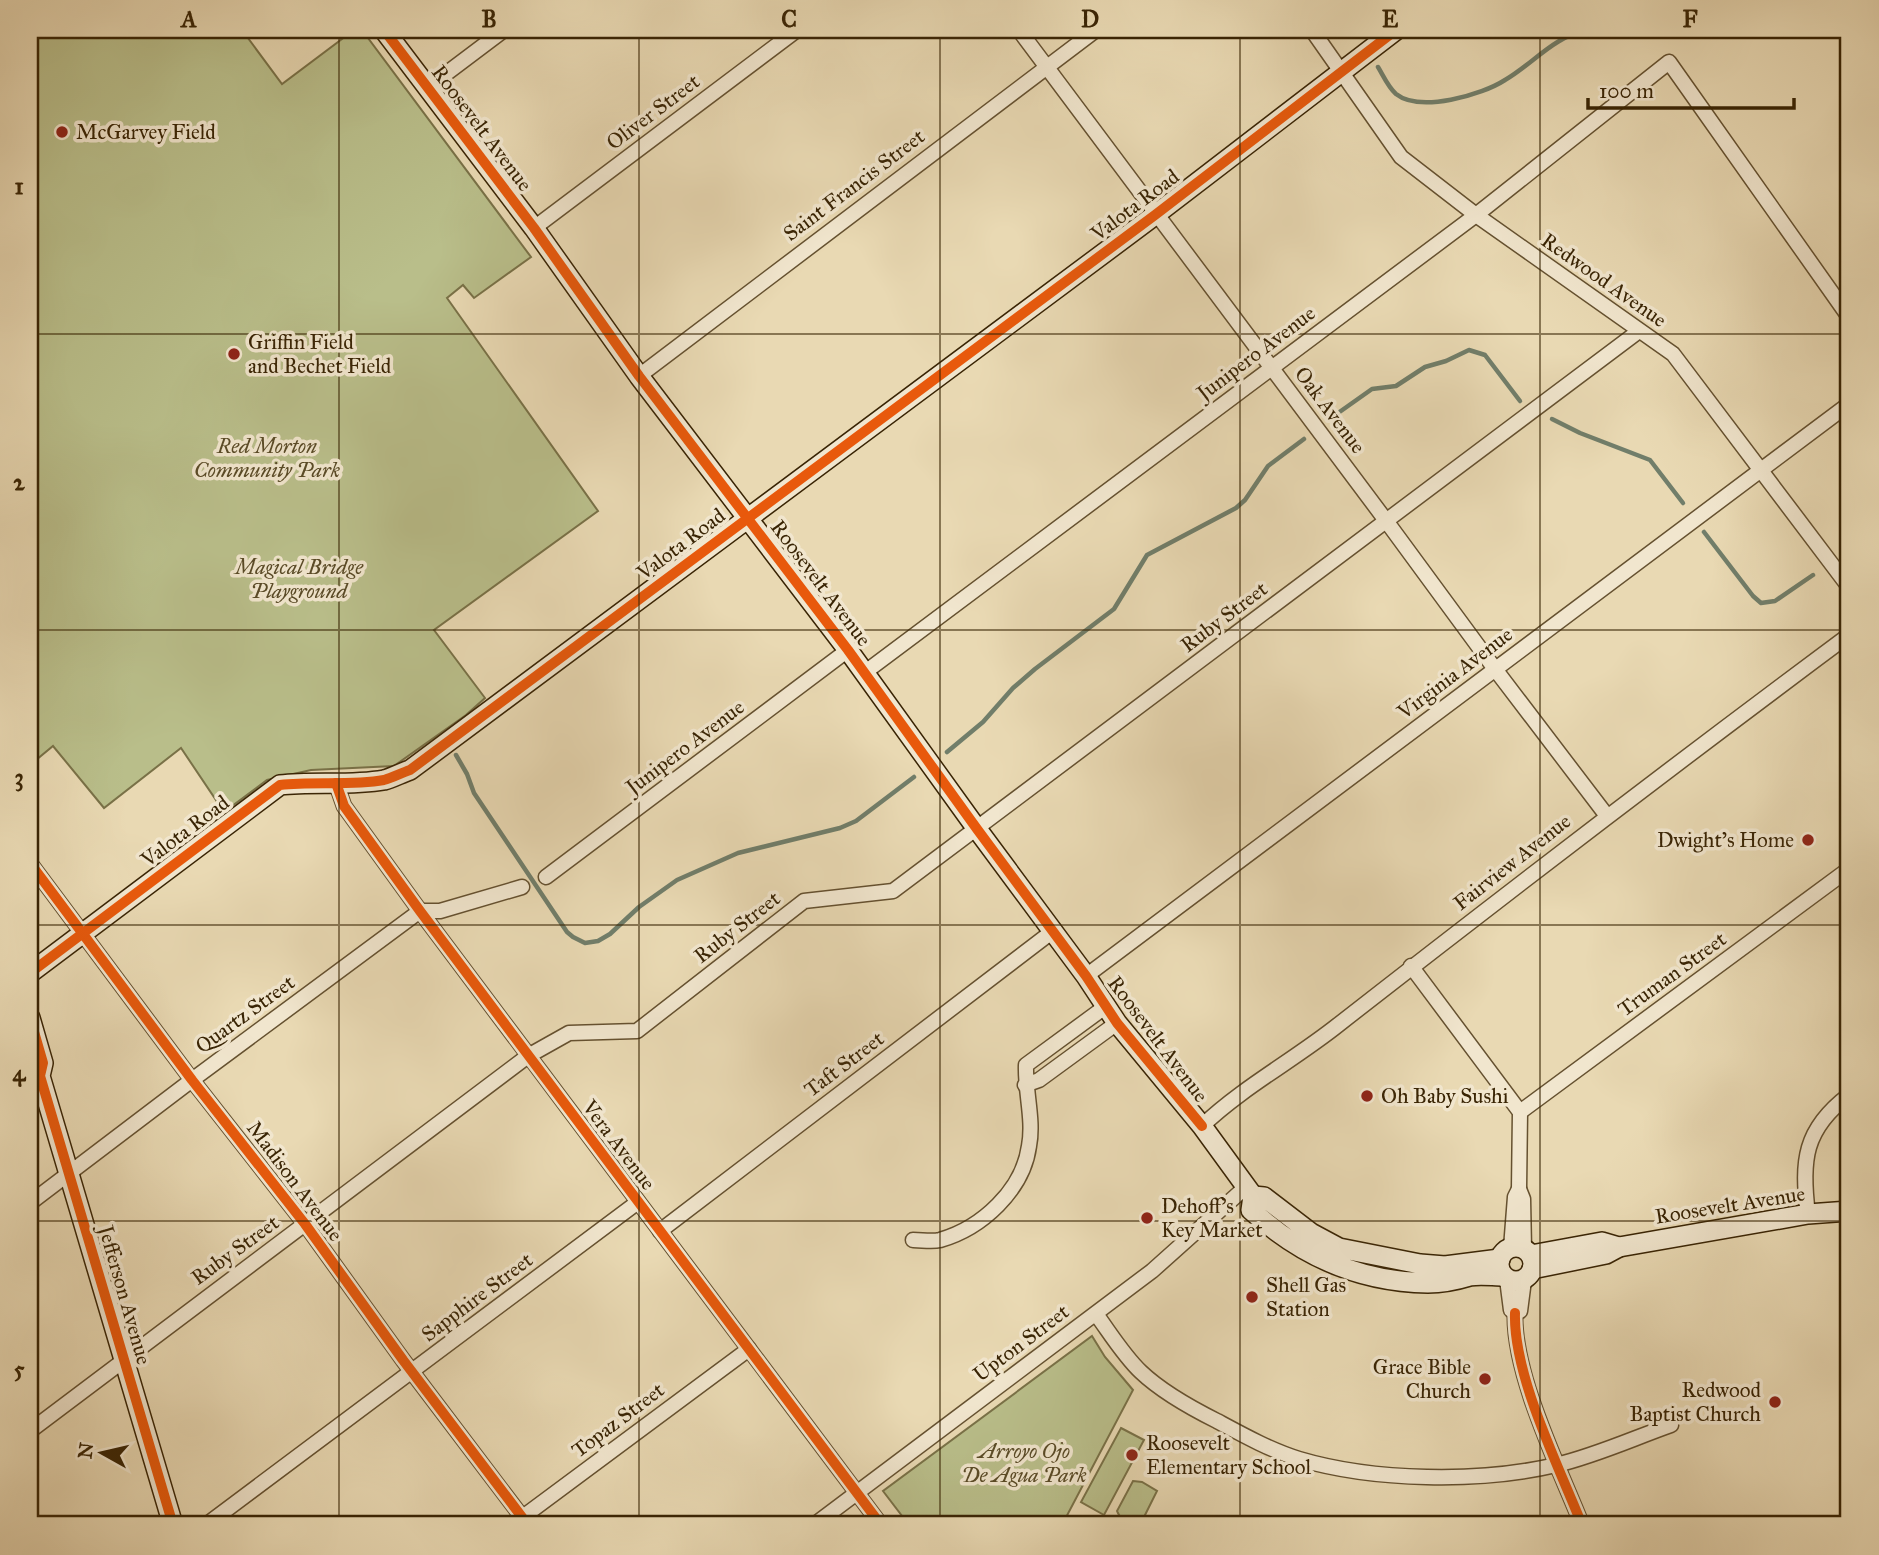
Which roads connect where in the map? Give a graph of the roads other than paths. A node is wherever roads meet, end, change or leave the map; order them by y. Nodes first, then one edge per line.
1 (384, 30) edge
2 (504, 30) edge
3 (797, 30) edge
4 (1019, 30) edge
5 (1096, 30) edge
6 (1312, 30) edge
7 (1396, 30) edge
8 (1047, 68) junction
9 (1342, 72) junction
10 (427, 88) junction
11 (1155, 215) junction
12 (1476, 215) junction
13 (534, 228) junction
14 (1849, 317) edge
15 (1639, 331) junction
16 (1272, 367) junction
17 (639, 376) junction
18 (1849, 404) edge
19 (1760, 470) junction
20 (748, 518) junction
21 (1387, 522) junction
22 (1849, 587) edge
23 (1849, 635) edge
24 (848, 650) junction
25 (1495, 669) junction
26 (864, 673) junction
27 (336, 783) junction
28 (1606, 816) junction
29 (977, 829) junction
30 (30, 863) edge
31 (1849, 869) edge
32 (546, 877) dead end
33 (522, 887) dead end
34 (420, 911) junction
35 (1054, 931) junction
36 (82, 933) junction
37 (1411, 966) junction
38 (30, 973) edge
39 (1086, 976) junction
40 (1105, 1007) junction
41 (30, 1018) edge
42 (1117, 1023) junction
43 (528, 1056) junction
44 (35, 1072) edge
45 (192, 1080) junction
46 (1025, 1085) junction
47 (1849, 1095) edge
48 (1520, 1112) junction
49 (1202, 1126) junction
50 (69, 1174) junction
51 (1250, 1191) junction
52 (638, 1202) junction
53 (30, 1203) edge
54 (1849, 1211) edge
55 (1808, 1214) junction
56 (306, 1224) junction
57 (660, 1231) junction
58 (913, 1240) dead end
59 (1517, 1264) junction
60 (1096, 1314) junction
61 (748, 1349) junction
62 (123, 1360) junction
63 (412, 1371) junction
64 (1671, 1425) dead end
65 (30, 1431) edge
66 (1558, 1465) junction
67 (857, 1493) junction
68 (521, 1523) edge
69 (173, 1525) edge
70 (206, 1525) edge
71 (814, 1525) edge
72 (881, 1525) edge
73 (1582, 1525) edge

1 - 10 street, Roosevelt Avenue
2 - 10 street
3 - 13 street, Oliver Street
4 - 8 street, Oak Avenue
5 - 8 street, Saint Francis Street
6 - 9 street, Redwood Avenue
7 - 9 street, Valota Road
8 - 11 street, Oak Avenue
8 - 17 street, Saint Francis Street
9 - 11 street, Valota Road
9 - 12 street, Redwood Avenue
10 - 13 street, Roosevelt Avenue
11 - 16 street, Oak Avenue
11 - 20 street, Valota Road
12 - 14 street, Junipero Avenue
12 - 15 street, Redwood Avenue
12 - 16 street, Junipero Avenue
13 - 17 street, Roosevelt Avenue
15 - 19 street, Redwood Avenue
15 - 21 street, Ruby Street
16 - 21 street, Oak Avenue
16 - 26 street, Junipero Avenue
17 - 20 street, Roosevelt Avenue
18 - 19 street, Virginia Avenue
19 - 22 street, Redwood Avenue
19 - 25 street, Virginia Avenue
20 - 24 street, Roosevelt Avenue
20 - 27 street, Valota Road
21 - 25 street, Oak Avenue
21 - 29 street, Ruby Street
23 - 28 street, Fairview Avenue
24 - 26 street, Roosevelt Avenue
24 - 32 street, Junipero Avenue
25 - 28 street, Oak Avenue
25 - 39 street, Virginia Avenue
26 - 29 street, Roosevelt Avenue
27 - 34 street, Vera Avenue
27 - 36 street, Valota Road
28 - 37 street, Fairview Avenue
29 - 35 street, Roosevelt Avenue
29 - 43 street, Ruby Street
30 - 36 street, Madison Avenue
31 - 48 street, Truman Street
33 - 34 street
34 - 43 street, Vera Avenue
34 - 45 street, Quartz Street
35 - 39 street, Roosevelt Avenue
35 - 57 street, Taft Street
36 - 38 street, Valota Road
36 - 45 street, Madison Avenue
37 - 48 street
37 - 49 street, Fairview Avenue
39 - 40 street, Roosevelt Avenue
40 - 42 street, Roosevelt Avenue
40 - 46 street
41 - 44 street, Jefferson Avenue
42 - 46 street
42 - 49 street, Roosevelt Avenue
43 - 52 street, Vera Avenue
43 - 56 street, Ruby Street
44 - 50 street, Jefferson Avenue
45 - 50 street, Quartz Street
45 - 56 street, Madison Avenue
46 - 58 street
47 - 55 street
48 - 59 street
49 - 51 street, Roosevelt Avenue
50 - 53 street, Quartz Street
50 - 62 street, Jefferson Avenue
51 - 59 street, Roosevelt Avenue
51 - 60 street, Upton Street
52 - 57 street, Vera Avenue
52 - 63 street, Sapphire Street
54 - 55 street, Roosevelt Avenue
55 - 59 street, Roosevelt Avenue
56 - 62 street, Ruby Street
56 - 63 street, Madison Avenue
57 - 61 street, Vera Avenue
59 - 66 street
60 - 66 street
60 - 67 street, Upton Street
61 - 67 street, Vera Avenue
61 - 68 street, Topaz Street
62 - 65 street, Ruby Street
62 - 69 street, Jefferson Avenue
63 - 68 street, Madison Avenue
63 - 70 street, Sapphire Street
64 - 66 street
66 - 73 street
67 - 71 street, Upton Street
67 - 72 street, Vera Avenue

